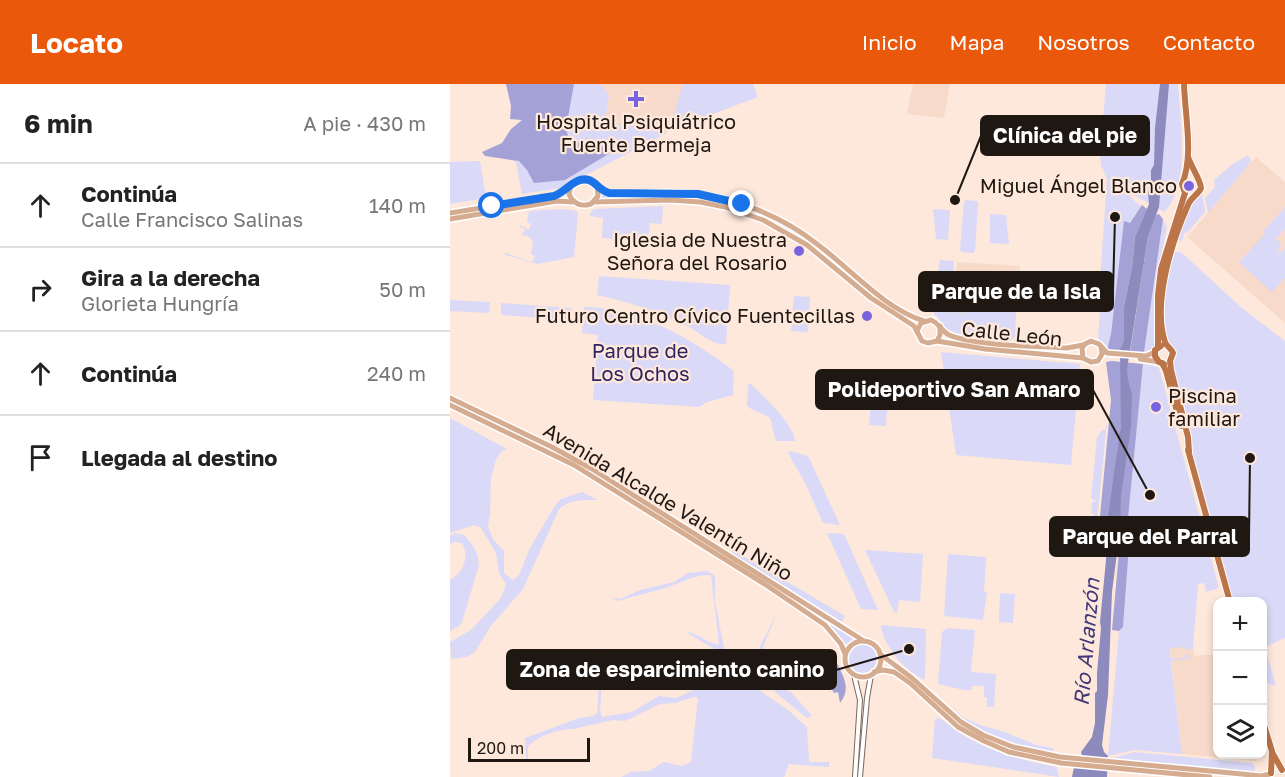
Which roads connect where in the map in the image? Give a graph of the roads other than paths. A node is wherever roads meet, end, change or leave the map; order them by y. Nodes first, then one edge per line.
1 (1184, 84) edge
2 (1188, 157) junction
3 (1185, 178) junction
4 (1197, 178) junction
5 (571, 185) junction
6 (599, 189) junction
7 (1185, 193) junction
8 (1193, 196) junction
9 (574, 202) junction
10 (594, 202) junction
11 (450, 213) edge
12 (450, 219) edge
13 (924, 321) junction
14 (940, 326) junction
15 (917, 331) junction
16 (937, 340) junction
17 (1083, 345) junction
18 (1166, 346) junction
19 (1101, 347) junction
20 (1156, 350) junction
21 (1107, 355) junction
22 (1083, 358) junction
23 (1100, 358) junction
24 (1144, 358) junction
25 (1170, 361) junction
26 (1160, 363) junction
27 (450, 398) edge
28 (450, 405) edge
29 (1189, 453) junction
30 (1229, 597) edge
31 (864, 641) junction
32 (845, 654) junction
33 (879, 654) junction
34 (873, 673) junction
35 (854, 675) junction
36 (1267, 733) edge
37 (1273, 753) junction
38 (1074, 761) junction
39 (1107, 764) junction
40 (1284, 770) edge
41 (1270, 774) edge
42 (855, 777) edge
43 (860, 777) edge
44 (1210, 777) edge

1 - 2 highway
2 - 3 highway
2 - 4 highway
3 - 4 highway
3 - 7 highway
4 - 8 highway
5 - 6 main road
5 - 9 main road
5 - 11 main road
6 - 10 main road
6 - 13 main road
7 - 8 highway
7 - 20 highway
8 - 18 highway
9 - 10 main road
9 - 12 main road
10 - 15 main road
13 - 14 main road
13 - 15 main road
14 - 16 main road
14 - 17 main road, Calle León
15 - 16 main road
16 - 22 main road, Calle León
17 - 19 main road
17 - 22 main road
18 - 20 highway
18 - 25 highway
19 - 21 main road
19 - 23 main road
20 - 24 main road
20 - 26 highway
21 - 23 main road
21 - 24 main road
22 - 23 main road
24 - 26 main road
25 - 26 highway
25 - 29 highway
26 - 29 highway
27 - 31 main road, Avenida Alcalde Valentín Niño
28 - 32 main road, Avenida Alcalde Valentín Niño
29 - 30 highway
31 - 32 main road
31 - 33 main road
32 - 35 main road
33 - 34 main road
33 - 38 main road
34 - 35 main road
34 - 38 main road
34 - 43 street
35 - 42 street
36 - 37 highway
37 - 40 highway
37 - 41 highway
38 - 39 main road
39 - 41 main road
39 - 44 main road
40 - 41 highway

